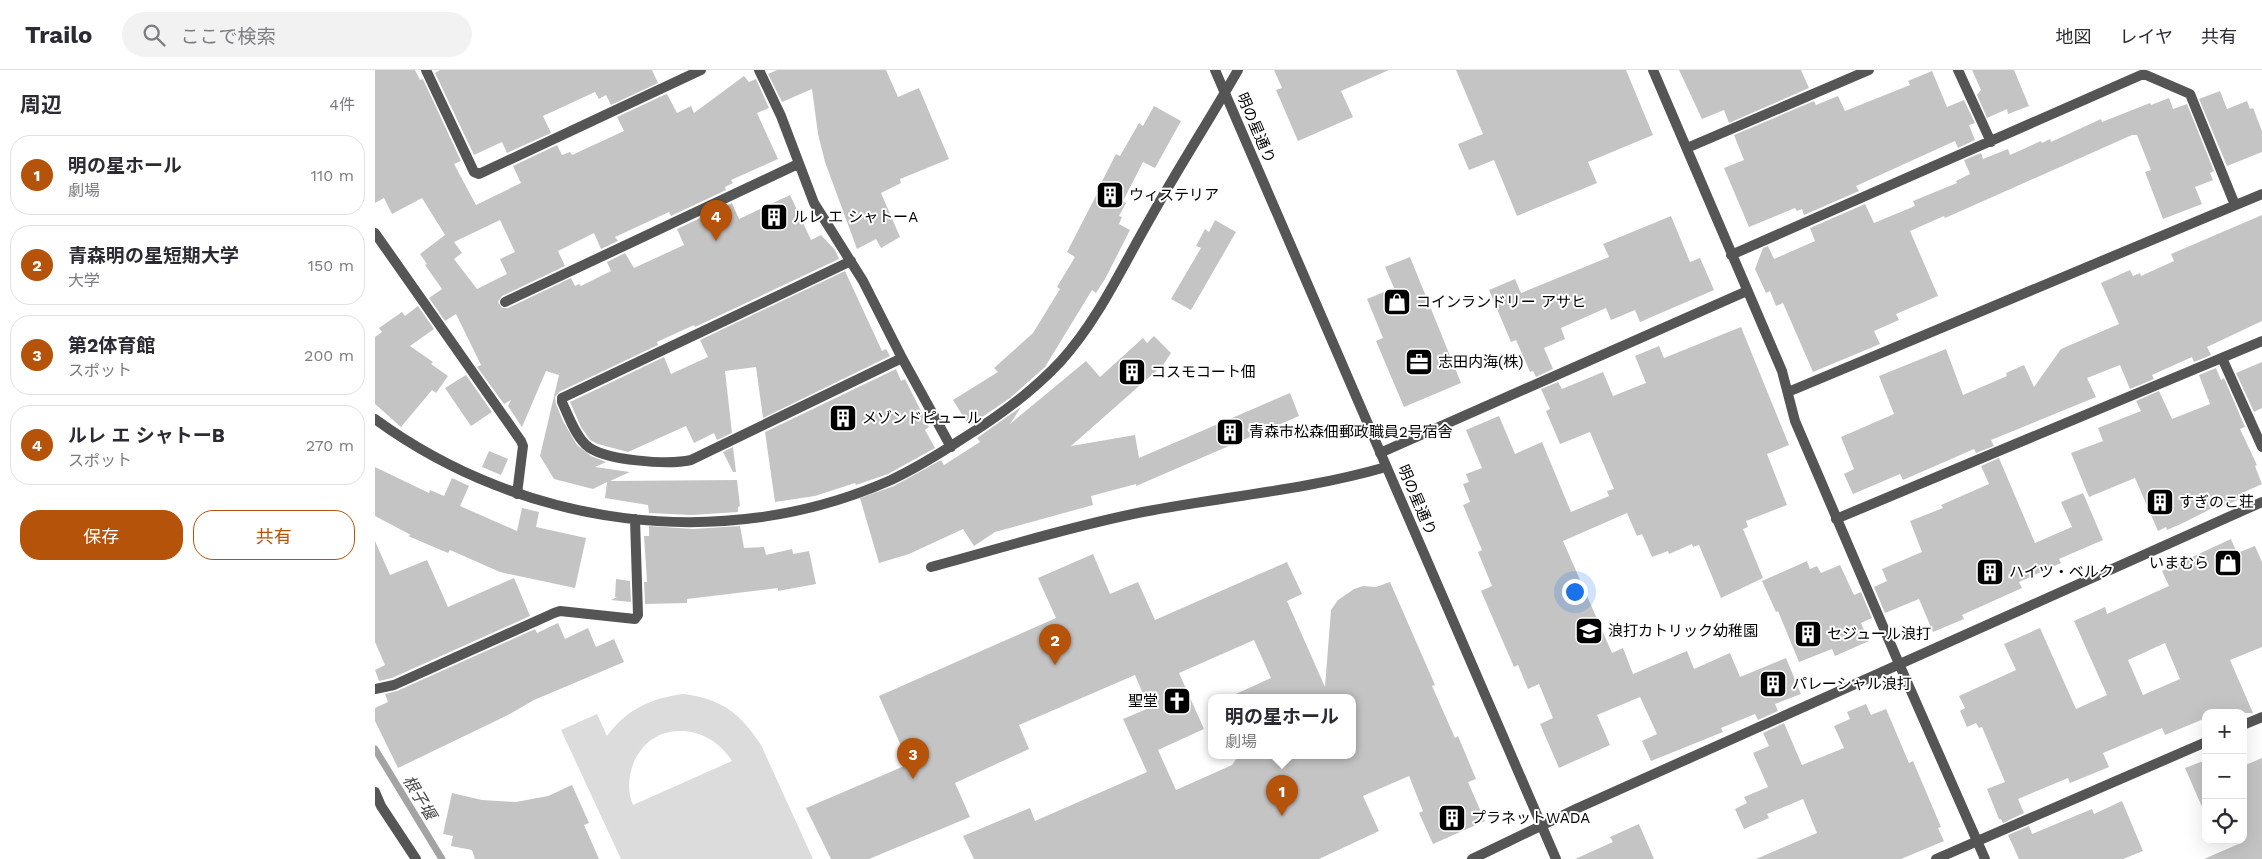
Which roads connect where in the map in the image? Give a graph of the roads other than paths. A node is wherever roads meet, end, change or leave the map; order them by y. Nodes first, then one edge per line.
1 (426, 70) edge
2 (701, 70) edge
3 (759, 70) edge
4 (1215, 70) edge
5 (1238, 70) edge
6 (1653, 70) edge
7 (1869, 70) edge
8 (1958, 70) edge
9 (1225, 93) junction
10 (1991, 142) junction
11 (1687, 148) junction
12 (798, 164) junction
13 (2262, 194) edge
14 (2235, 205) junction
15 (375, 233) edge
16 (1731, 255) junction
17 (851, 261) junction
18 (1747, 291) junction
19 (505, 302) dead end
20 (2262, 341) edge
21 (901, 358) junction
22 (2222, 358) junction
23 (1788, 392) junction
24 (375, 419) edge
25 (951, 447) junction
26 (2262, 447) edge
27 (1380, 452) junction
28 (1386, 466) junction
29 (517, 494) junction
30 (2261, 503) edge
31 (635, 519) junction
32 (1836, 519) junction
33 (931, 567) dead end
34 (1899, 666) junction
35 (375, 689) edge
36 (2262, 717) edge
37 (2247, 724) edge
38 (2202, 744) edge
39 (375, 792) edge
40 (378, 807) edge
41 (1542, 825) junction
42 (1977, 841) junction
43 (416, 859) edge
44 (1472, 859) edge
45 (1556, 859) edge
46 (1936, 859) edge
47 (1985, 859) edge

1 - 2 street
3 - 12 street
4 - 9 street, 明の星通り
5 - 9 street
6 - 11 street
7 - 11 street
8 - 10 street
9 - 25 street
9 - 27 street, 明の星通り
10 - 14 street
10 - 16 street
11 - 16 street
12 - 17 street
12 - 19 street
13 - 14 street
14 - 23 street
15 - 29 street
16 - 18 street
17 - 21 street
17 - 21 street
18 - 23 street
18 - 27 street
20 - 22 street
21 - 25 street
22 - 26 street
22 - 32 street
23 - 32 street
24 - 29 street
25 - 31 street
27 - 28 street, 明の星通り
28 - 33 street
28 - 41 street, 明の星通り
29 - 31 street
30 - 34 street
31 - 35 street
32 - 34 street
34 - 41 street
34 - 42 street
36 - 37 street
38 - 42 street
39 - 40 street
40 - 43 street
41 - 44 street
41 - 45 street, 明の星通り
42 - 46 street
42 - 47 street

